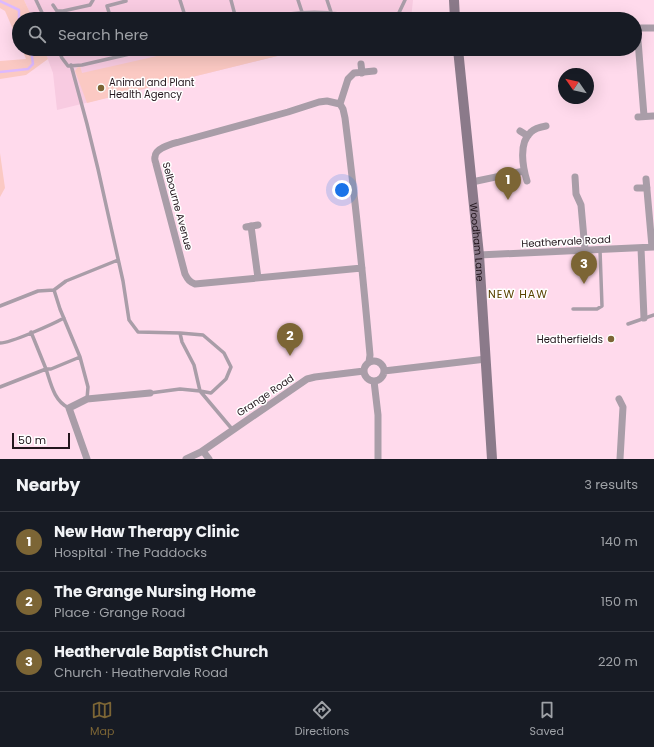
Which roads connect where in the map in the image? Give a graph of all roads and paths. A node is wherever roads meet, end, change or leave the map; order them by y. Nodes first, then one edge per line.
1 (36, 0) edge
2 (93, 0) edge
3 (180, 0) edge
4 (231, 0) edge
5 (298, 0) edge
6 (327, 0) edge
7 (405, 0) edge
8 (454, 0) edge
9 (126, 1) dead end
10 (53, 5) dead end
11 (41, 12) edge
12 (109, 12) edge
13 (184, 12) edge
14 (234, 12) edge
15 (302, 12) joint
16 (331, 12) joint
17 (399, 12) edge
18 (455, 12) edge
19 (642, 28) edge
20 (654, 28) edge
21 (62, 56) edge
22 (121, 56) edge
23 (459, 56) edge
24 (638, 56) edge
25 (360, 64) dead end
26 (69, 66) junction
27 (374, 71) dead end
28 (362, 72) junction
29 (340, 104) junction
30 (653, 116) edge
31 (546, 126) dead end
32 (520, 131) dead end
33 (528, 136) junction
34 (524, 171) junction
35 (575, 177) dead end
36 (646, 179) dead end
37 (527, 181) dead end
38 (472, 182) junction
39 (637, 188) dead end
40 (647, 188) junction
41 (252, 226) dead end
42 (653, 247) edge
43 (641, 248) junction
44 (585, 250) junction
45 (600, 250) junction
46 (479, 255) junction
47 (118, 260) junction
48 (362, 268) junction
49 (258, 278) junction
50 (54, 290) junction
51 (0, 306) edge
52 (573, 309) dead end
53 (654, 315) edge
54 (64, 318) junction
55 (644, 318) junction
56 (628, 324) dead end
57 (31, 332) junction
58 (180, 333) junction
59 (0, 343) edge
60 (80, 358) junction
61 (486, 359) junction
62 (369, 362) junction
63 (46, 369) junction
64 (364, 371) junction
65 (384, 371) junction
66 (374, 381) junction
67 (0, 387) edge
68 (200, 391) junction
69 (150, 392) joint
70 (86, 399) junction
71 (619, 399) dead end
72 (69, 408) junction
73 (232, 430) junction
74 (203, 450) junction
75 (87, 459) edge
76 (186, 459) edge
77 (209, 459) edge
78 (378, 459) edge
79 (492, 459) edge
80 (620, 459) edge

1 - 11 lane
2 - 10 lane
3 - 13 lane
4 - 14 lane
5 - 15 lane
6 - 16 lane
7 - 17 lane
8 - 18 main road
9 - 12 lane
15 - 16 lane
19 - 20 street
21 - 26 lane
22 - 26 lane
23 - 38 main road, Woodham Lane
24 - 30 street
25 - 28 street
26 - 47 lane
27 - 28 street
28 - 29 street
29 - 48 street
29 - 49 street, Selbourne Avenue
31 - 33 street
32 - 33 street
33 - 34 street
34 - 37 street
34 - 38 street
35 - 44 street
36 - 40 street
38 - 46 main road, Woodham Lane
39 - 40 street
40 - 42 street
41 - 49 street
42 - 43 street, Heathervale Road
43 - 45 street, Heathervale Road
43 - 55 street
44 - 45 street, Heathervale Road
44 - 46 street, Heathervale Road
45 - 52 lane
46 - 61 main road, Woodham Lane
47 - 50 lane
47 - 58 lane
48 - 49 street, Selbourne Avenue
48 - 62 street
50 - 51 lane
50 - 54 lane
53 - 55 lane
54 - 57 lane
54 - 60 lane
55 - 56 lane
57 - 59 lane
57 - 63 lane
58 - 68 lane
58 - 68 lane
60 - 63 lane
60 - 70 lane
61 - 65 street
61 - 79 main road, Woodham Lane
62 - 64 street
62 - 65 street
63 - 67 lane
63 - 72 lane
64 - 66 street
64 - 73 street, Grange Road
65 - 66 street
66 - 78 street
68 - 69 lane
68 - 73 lane
69 - 70 street
70 - 72 street
71 - 80 street
72 - 75 street
73 - 74 street, Grange Road
74 - 76 street, Grange Road
74 - 77 street

